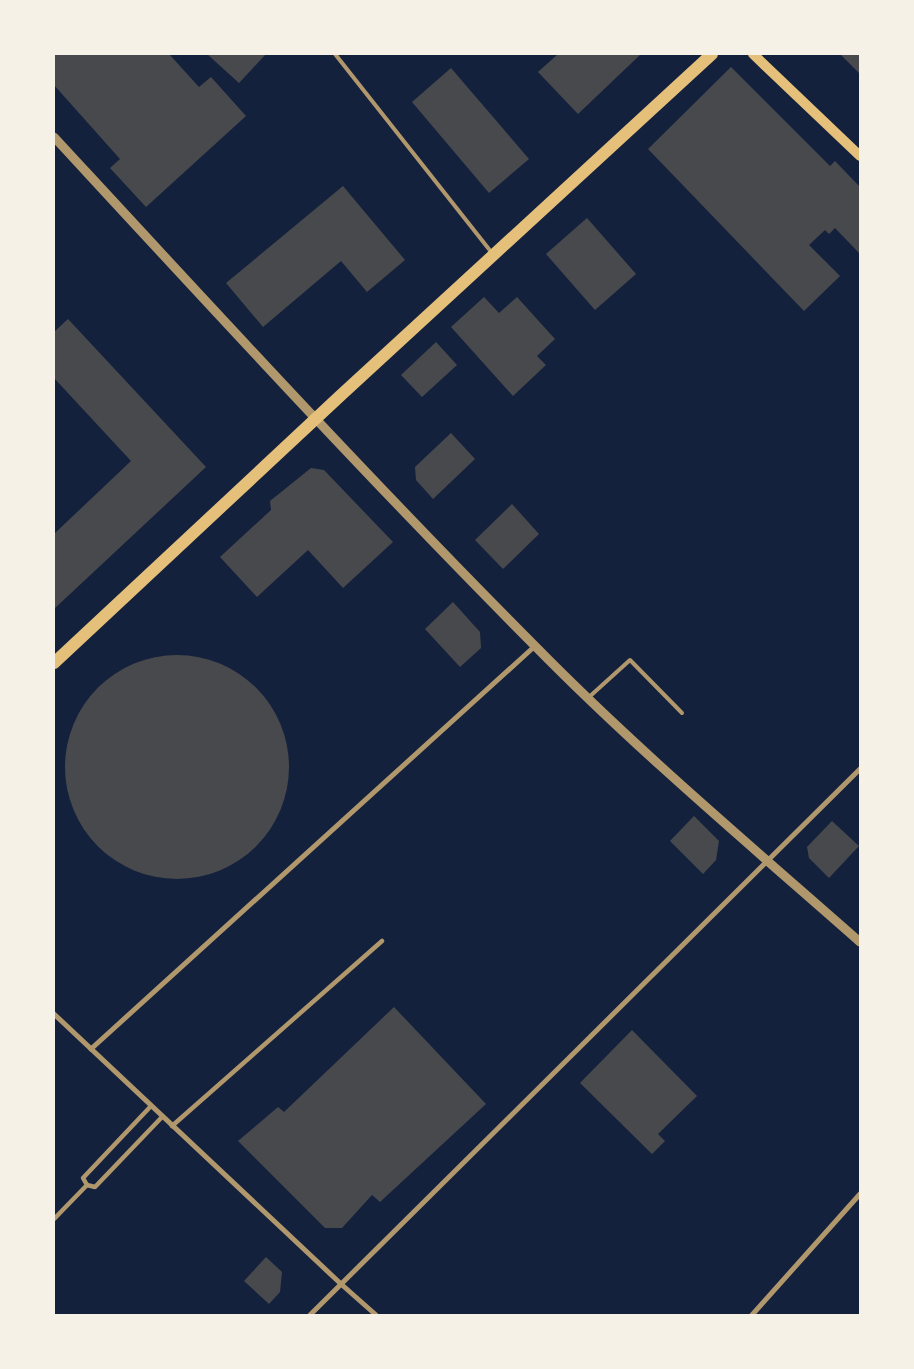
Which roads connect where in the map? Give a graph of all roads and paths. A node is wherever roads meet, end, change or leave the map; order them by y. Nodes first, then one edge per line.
1 (335, 54) edge
2 (712, 54) edge
3 (753, 54) edge
4 (54, 137) edge
5 (860, 156) edge
6 (494, 255) junction
7 (315, 419) junction
8 (534, 646) junction
9 (54, 663) edge
10 (588, 698) junction
11 (682, 713) dead end
12 (860, 769) edge
13 (768, 861) junction
14 (382, 942) dead end
15 (860, 942) edge
16 (54, 1014) edge
17 (91, 1049) junction
18 (151, 1106) junction
19 (162, 1117) junction
20 (172, 1126) junction
21 (87, 1185) junction
22 (860, 1194) edge
23 (54, 1219) edge
24 (341, 1284) junction
25 (310, 1315) edge
26 (376, 1315) edge
27 (752, 1315) edge

1 - 6 lane
2 - 6 main road
3 - 5 main road
4 - 7 street
6 - 7 main road
7 - 8 street
7 - 9 main road
8 - 10 street
8 - 17 street
10 - 11 lane
10 - 13 street
12 - 13 street
13 - 15 street
13 - 24 street
14 - 20 street
16 - 17 street
17 - 18 street
18 - 19 street
18 - 21 street
19 - 20 street
19 - 21 street
20 - 24 street
21 - 23 street
22 - 27 street
24 - 25 street
24 - 26 street

